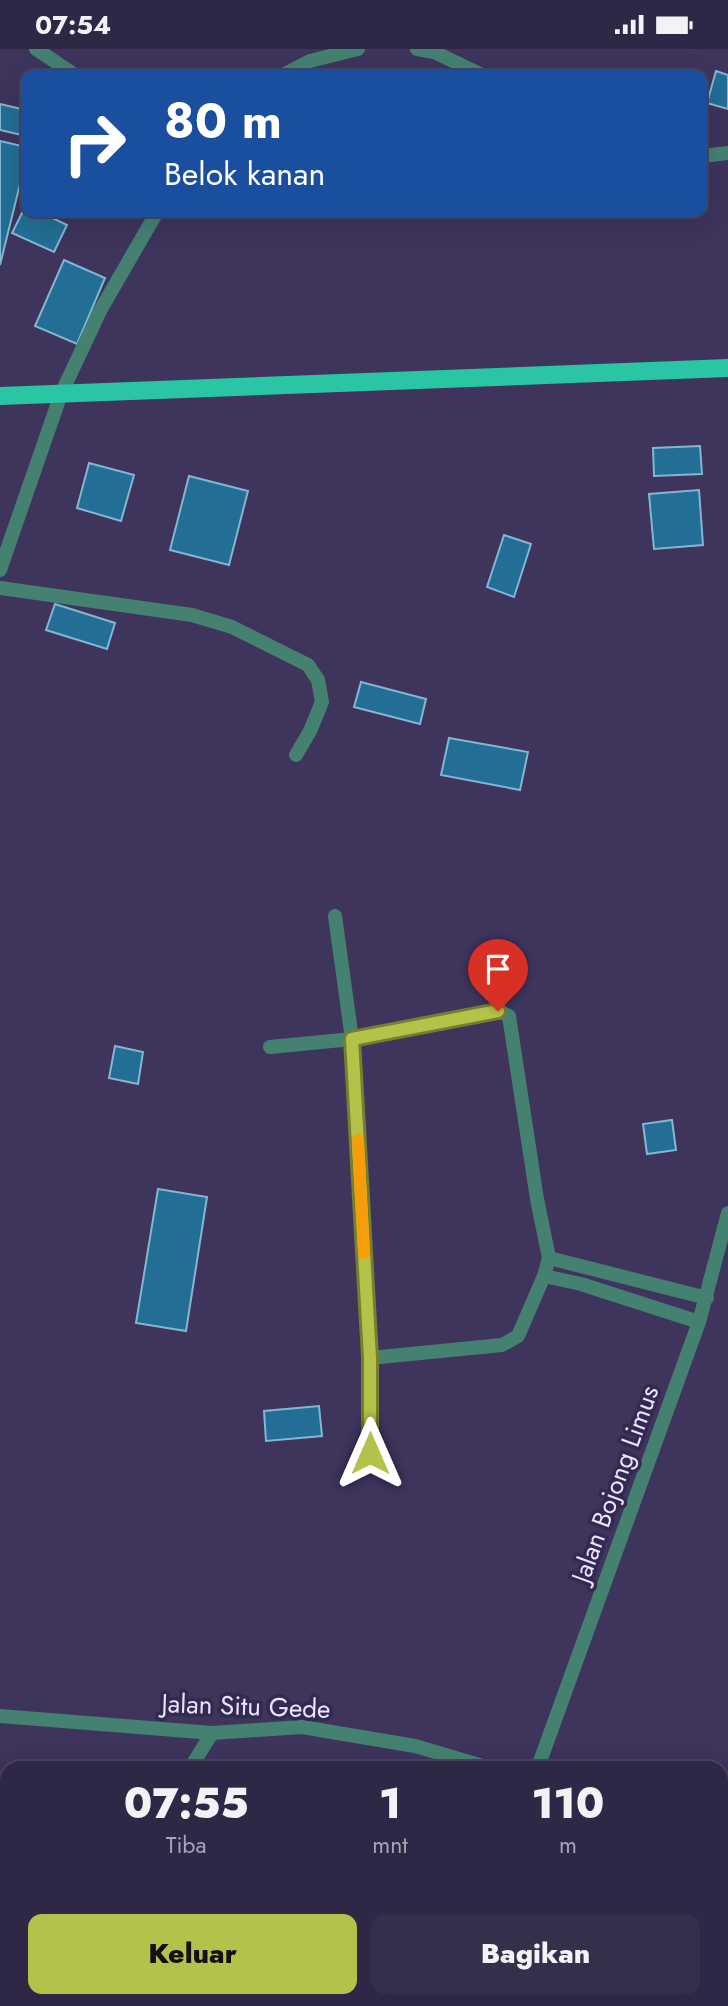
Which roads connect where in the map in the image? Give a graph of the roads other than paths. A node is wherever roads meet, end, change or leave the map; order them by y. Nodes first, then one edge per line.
1 (36, 49) edge
2 (358, 49) edge
3 (417, 49) edge
4 (461, 56) edge
5 (68, 70) edge
6 (293, 70) edge
7 (476, 70) edge
8 (728, 153) edge
9 (707, 155) edge
10 (155, 217) edge
11 (728, 368) edge
12 (61, 394) junction
13 (0, 396) edge
14 (0, 570) edge
15 (0, 588) edge
16 (296, 755) dead end
17 (335, 916) dead end
18 (352, 1039) junction
19 (270, 1047) dead end
20 (728, 1213) edge
21 (549, 1258) junction
22 (544, 1276) junction
23 (707, 1298) junction
24 (699, 1322) junction
25 (370, 1358) junction
26 (370, 1453) dead end
27 (0, 1716) edge
28 (212, 1733) junction
29 (195, 1761) edge
30 (466, 1761) edge
31 (540, 1761) edge

1 - 5 street
2 - 6 street
3 - 4 street
4 - 7 street
8 - 9 street
10 - 12 street
11 - 12 main road
12 - 13 main road
12 - 14 street
15 - 16 street
17 - 18 street
18 - 19 street
18 - 21 street
18 - 25 street
20 - 23 street, Jalan Bojong Limus
21 - 22 street
21 - 23 street
22 - 24 street
22 - 25 street
23 - 24 street, Jalan Bojong Limus
24 - 31 street, Jalan Bojong Limus
25 - 26 street
27 - 28 street, Jalan Situ Gede
28 - 29 street
28 - 30 street, Jalan Situ Gede

